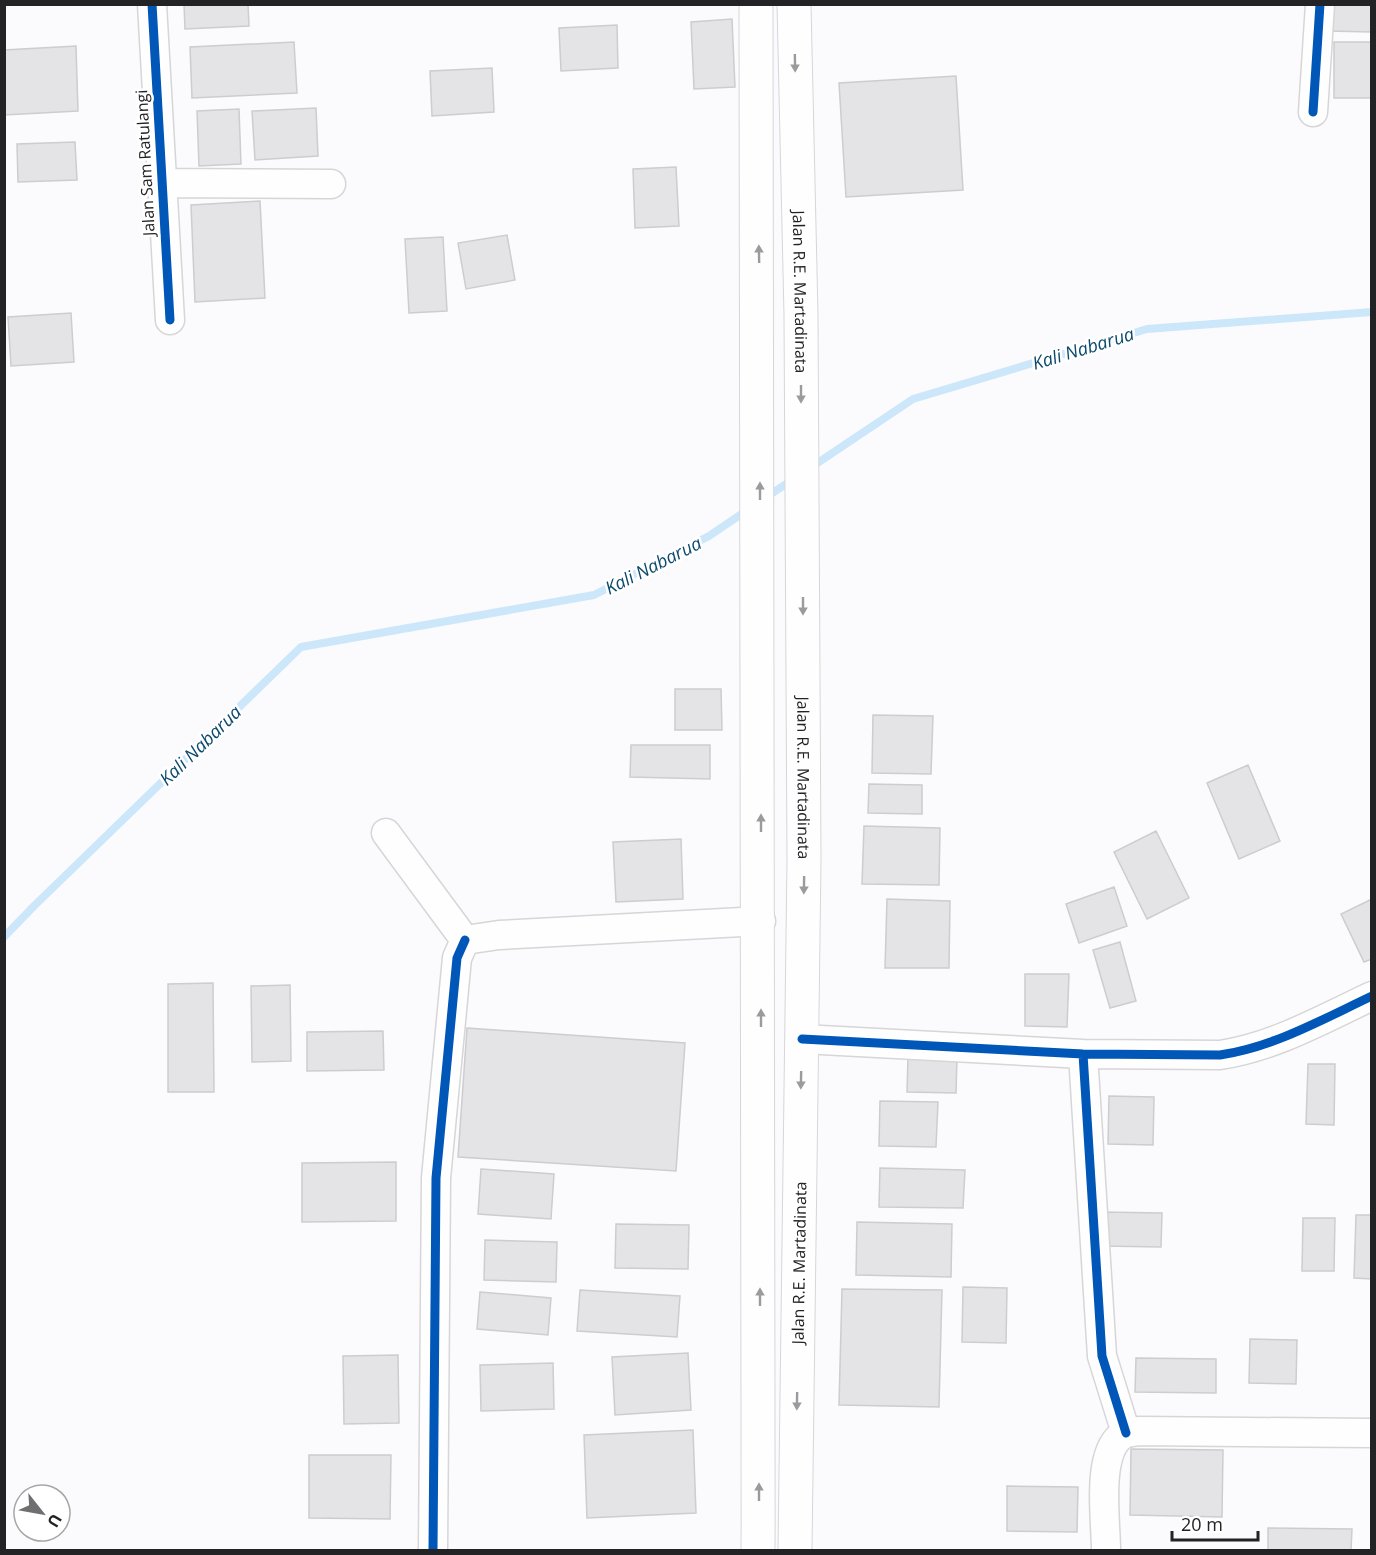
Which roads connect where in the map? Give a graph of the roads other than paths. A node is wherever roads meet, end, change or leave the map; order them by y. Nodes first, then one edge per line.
1 (152, 4) edge
2 (756, 4) edge
3 (794, 4) edge
4 (1320, 4) edge
5 (1313, 112) dead end
6 (161, 183) junction
7 (331, 184) dead end
8 (170, 320) dead end
9 (386, 833) dead end
10 (761, 921) junction
11 (465, 940) junction
12 (1371, 996) edge
13 (802, 1039) junction
14 (1083, 1054) junction
15 (797, 1362) junction
16 (760, 1364) junction
17 (1371, 1433) edge
18 (1126, 1434) junction
19 (433, 1551) edge
20 (758, 1551) edge
21 (795, 1551) edge
22 (1106, 1551) edge

1 - 6 street, Jalan Sam Ratulangi
10 -> 2 highway
3 -> 13 highway, Jalan R.E. Martadinata
4 - 5 street
6 - 7 street
6 - 8 street, Jalan Sam Ratulangi
9 - 11 street
10 - 11 street
16 -> 10 highway
11 - 19 street
12 - 14 street
13 - 14 street
13 -> 15 highway, Jalan R.E. Martadinata
14 - 18 street
15 - 16 highway
15 -> 21 highway, Jalan R.E. Martadinata
20 -> 16 highway
17 - 18 street
18 - 22 street

